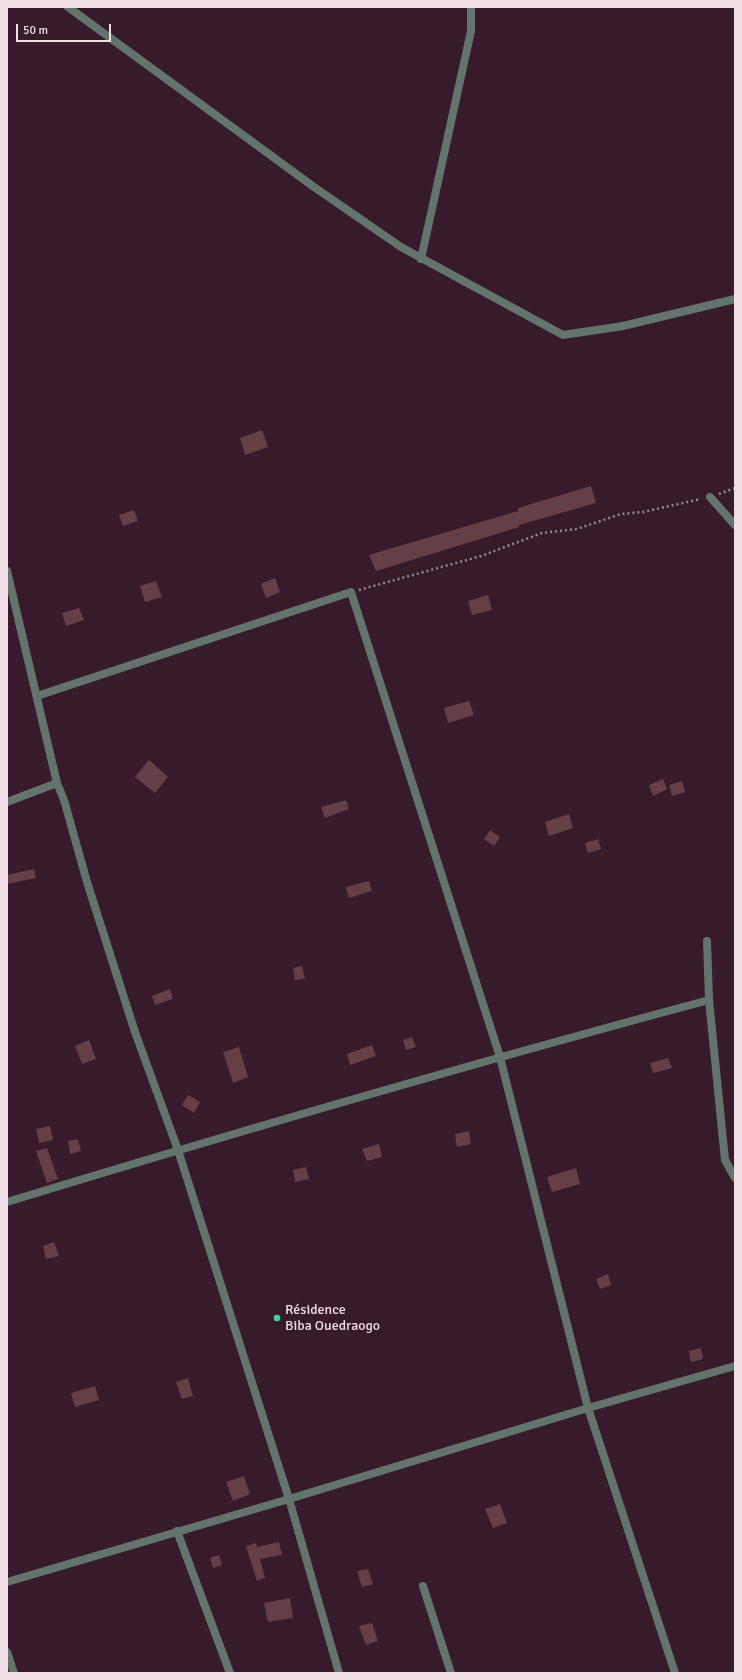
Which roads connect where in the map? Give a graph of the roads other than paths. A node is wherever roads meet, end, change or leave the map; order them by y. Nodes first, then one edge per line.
1 (68, 7) edge
2 (471, 7) edge
3 (421, 259) junction
4 (735, 299) edge
5 (710, 497) road end
6 (735, 525) edge
7 (7, 571) edge
8 (37, 696) junction
9 (57, 783) junction
10 (7, 802) edge
11 (707, 942) dead end
12 (709, 1000) junction
13 (500, 1057) junction
14 (178, 1150) junction
15 (735, 1178) edge
16 (7, 1202) edge
17 (735, 1366) edge
18 (588, 1408) junction
19 (289, 1499) junction
20 (178, 1531) junction
21 (7, 1582) edge
22 (423, 1586) dead end
23 (7, 1652) edge
24 (14, 1673) edge
25 (230, 1673) edge
26 (339, 1673) edge
27 (451, 1673) edge
28 (675, 1673) edge

1 - 3 street
2 - 3 street
3 - 4 street
5 - 6 street
7 - 8 street
8 - 9 street
8 - 13 street
9 - 10 street
9 - 14 street
11 - 12 street
12 - 13 street
12 - 15 street
13 - 14 street
13 - 18 street
14 - 16 street
14 - 19 street
17 - 18 street
18 - 19 street
18 - 28 street
19 - 20 street
19 - 26 street
20 - 21 street
20 - 25 street
22 - 27 street
23 - 24 street

